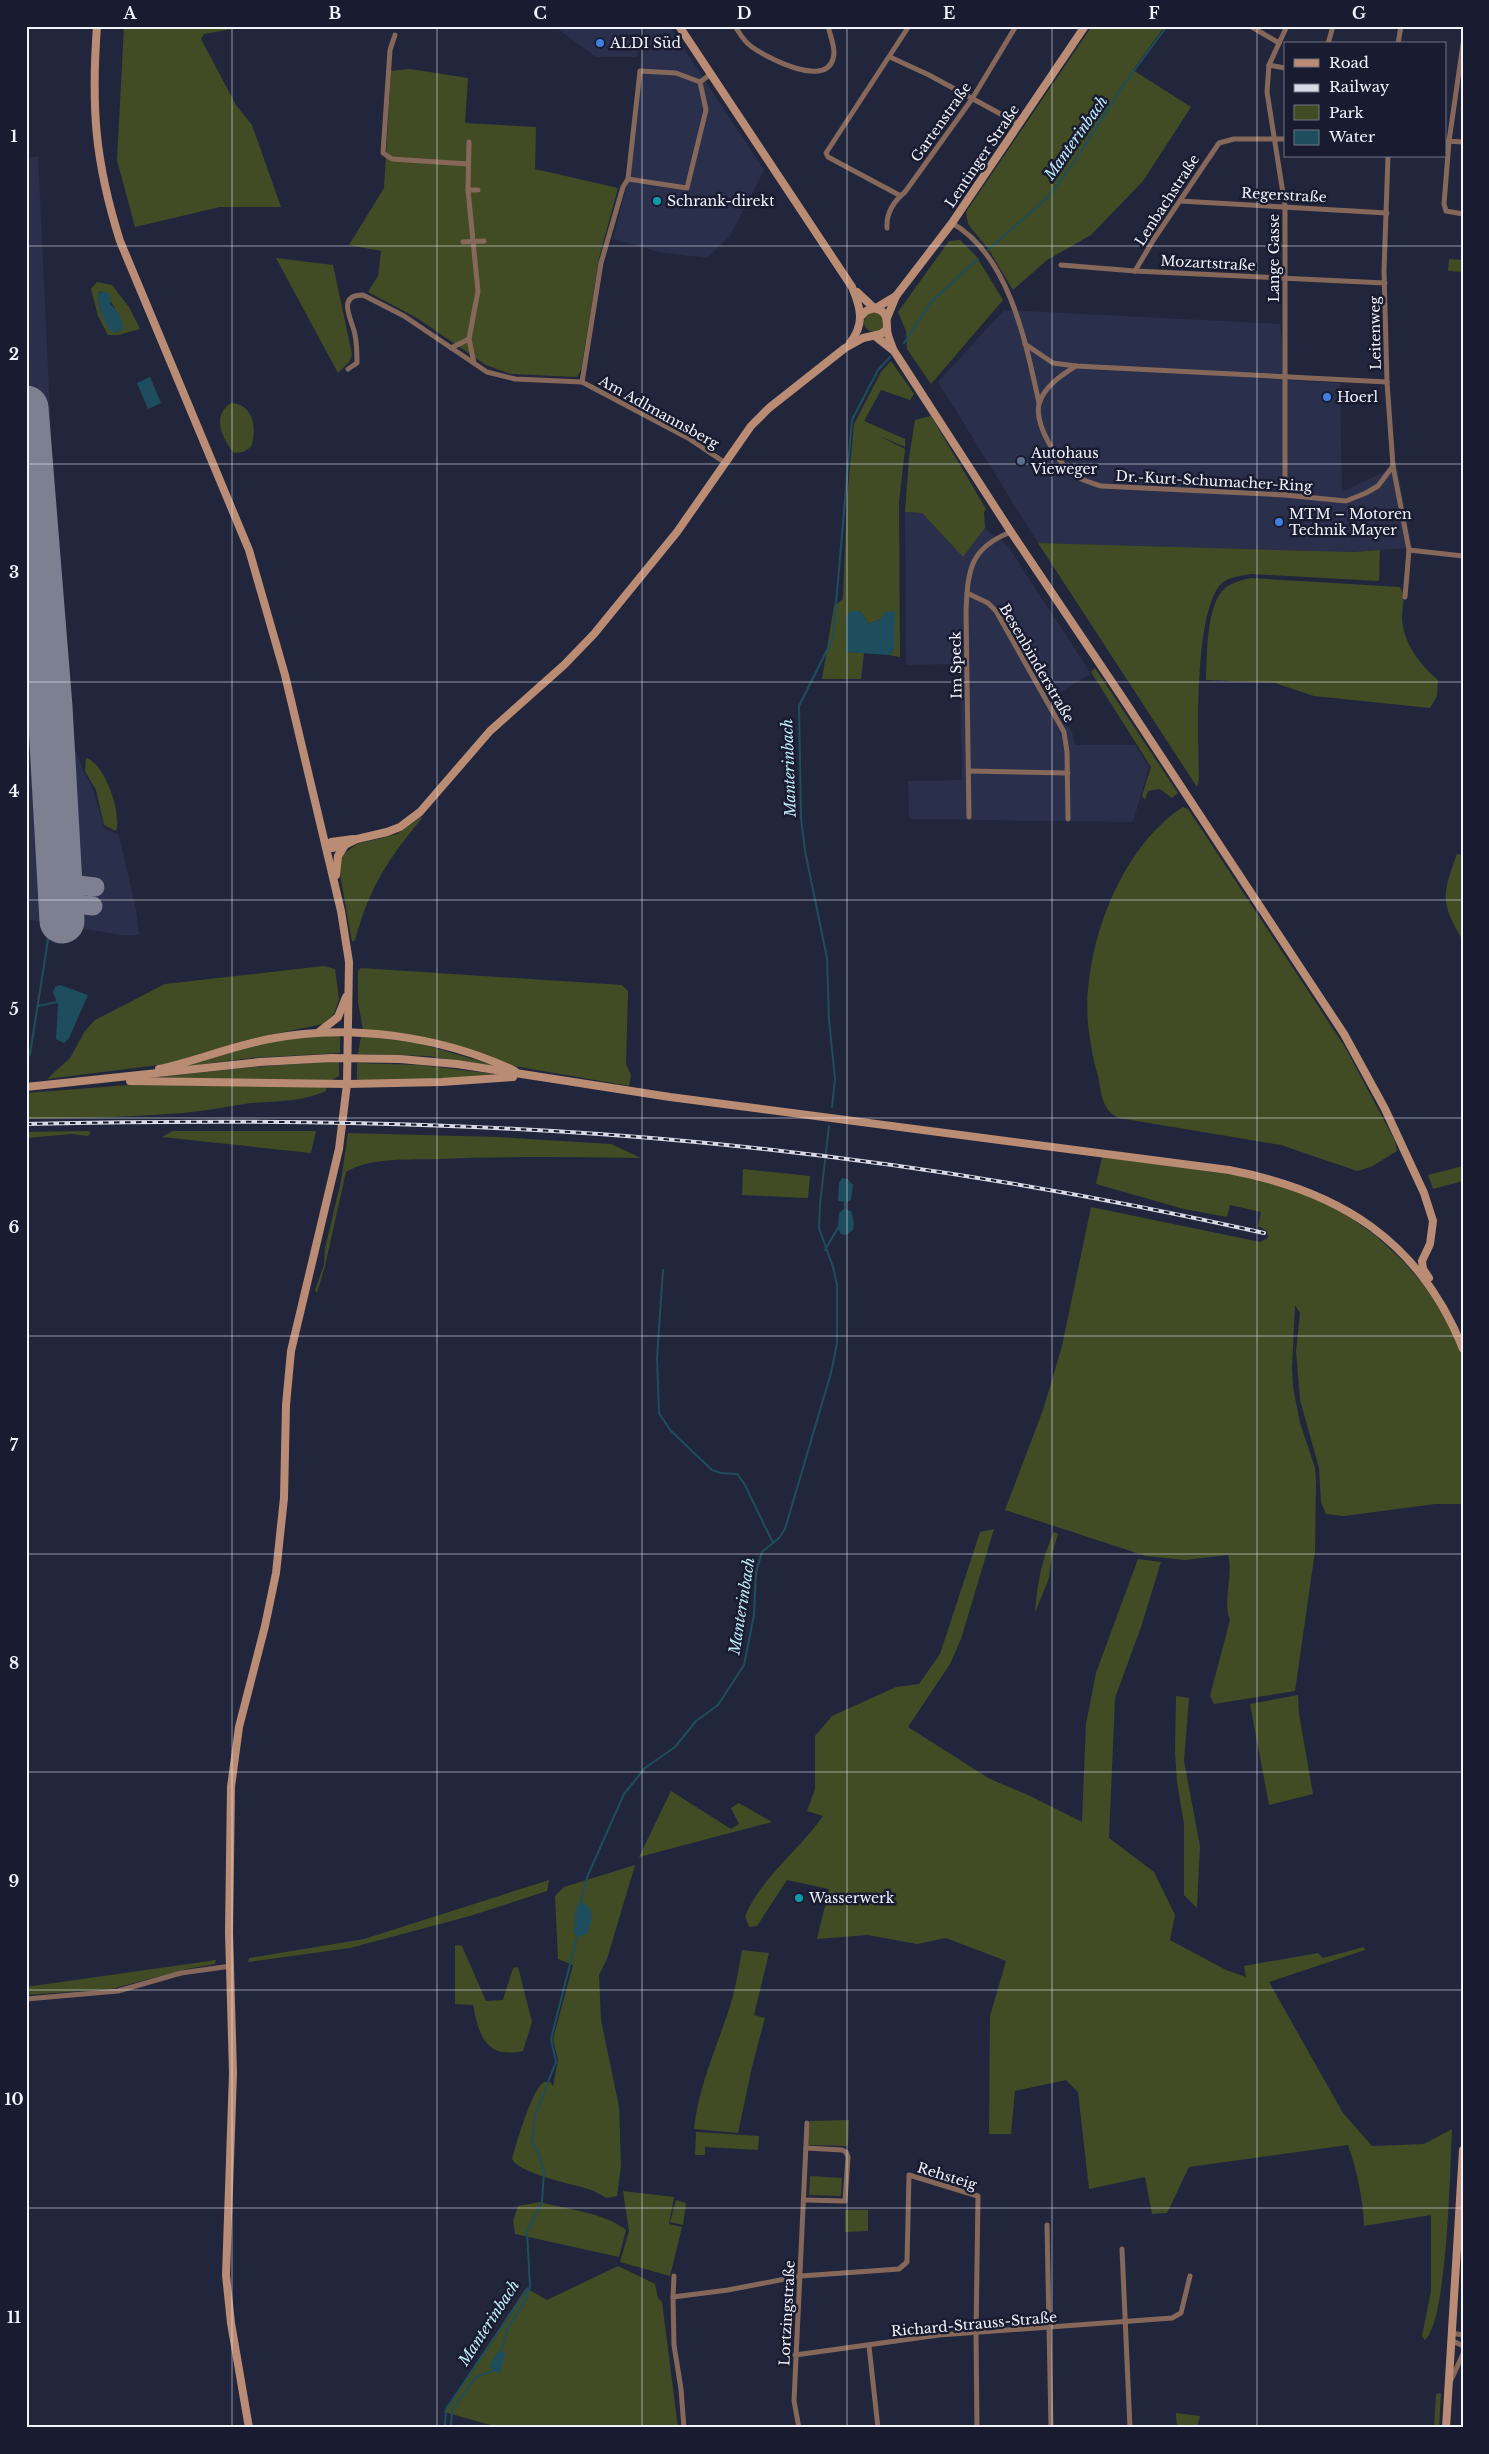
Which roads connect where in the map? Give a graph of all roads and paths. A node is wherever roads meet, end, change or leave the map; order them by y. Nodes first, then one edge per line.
1 (97, 26) edge
2 (679, 26) edge
3 (735, 26) edge
4 (828, 26) edge
5 (909, 26) edge
6 (1016, 26) edge
7 (1085, 26) edge
8 (1250, 26) edge
9 (1286, 26) edge
10 (1334, 26) edge
11 (1401, 26) edge
12 (395, 35) dead end
13 (1329, 42) edge
14 (1398, 42) edge
15 (1279, 43) junction
16 (1463, 44) edge
17 (890, 57) junction
18 (1269, 65) junction
19 (1284, 68) edge
20 (1460, 69) edge
21 (711, 74) junction
22 (700, 82) junction
23 (972, 99) junction
24 (1019, 124) junction
25 (1275, 139) junction
26 (1284, 139) edge
27 (1447, 141) edge
28 (469, 142) dead end
29 (1463, 142) edge
30 (1388, 158) edge
31 (468, 164) junction
32 (628, 179) junction
33 (468, 190) junction
34 (478, 190) dead end
35 (899, 195) junction
36 (1180, 201) junction
37 (1285, 206) junction
38 (1387, 213) junction
39 (1463, 214) edge
40 (952, 223) junction
41 (887, 228) dead end
42 (472, 241) junction
43 (484, 241) dead end
44 (463, 242) dead end
45 (1061, 265) dead end
46 (1135, 271) junction
47 (1285, 278) junction
48 (1385, 283) junction
49 (852, 287) junction
50 (896, 296) junction
51 (875, 308) junction
52 (887, 318) junction
53 (861, 320) junction
54 (887, 329) junction
55 (873, 336) junction
56 (468, 339) junction
57 (1025, 344) junction
58 (451, 348) junction
59 (846, 348) junction
60 (894, 351) junction
61 (474, 363) junction
62 (1076, 366) junction
63 (348, 369) dead end
64 (1284, 377) junction
65 (582, 382) junction
66 (1387, 382) junction
67 (1039, 404) junction
68 (724, 462) junction
69 (1394, 466) junction
70 (1285, 495) junction
71 (1011, 532) junction
72 (1409, 550) junction
73 (1463, 556) edge
74 (967, 593) junction
75 (1405, 597) dead end
76 (968, 771) junction
77 (1068, 773) junction
78 (969, 817) dead end
79 (1068, 819) dead end
80 (322, 830) junction
81 (357, 839) junction
82 (337, 841) junction
83 (345, 845) junction
84 (326, 847) junction
85 (337, 894) junction
86 (349, 988) junction
87 (319, 1032) junction
88 (349, 1035) junction
89 (523, 1075) junction
90 (535, 1076) junction
91 (117, 1078) junction
92 (80, 1082) junction
93 (347, 1082) junction
94 (26, 1087) edge
95 (1448, 1318) junction
96 (1463, 1350) edge
97 (231, 1966) junction
98 (26, 1999) edge
99 (807, 2123) dead end
100 (806, 2148) junction
101 (1463, 2150) edge
102 (805, 2200) junction
103 (1047, 2225) dead end
104 (1122, 2249) dead end
105 (674, 2276) dead end
106 (800, 2276) junction
107 (1190, 2276) dead end
108 (673, 2297) junction
109 (1126, 2323) junction
110 (1050, 2327) junction
111 (976, 2333) junction
112 (1463, 2335) edge
113 (1451, 2337) junction
114 (869, 2346) junction
115 (1463, 2346) edge
116 (1463, 2354) edge
117 (795, 2355) junction
118 (1448, 2387) junction
119 (249, 2428) edge
120 (684, 2428) edge
121 (799, 2428) edge
122 (878, 2428) edge
123 (978, 2428) edge
124 (1051, 2428) edge
125 (1130, 2428) edge
126 (1446, 2428) edge

1 - 80 street
2 - 21 street
3 - 4 street
5 - 17 street
6 - 23 street, Gartenstraße
7 - 24 street, Lentinger Straße
8 - 15 street
9 - 15 street, Lange Gasse
10 - 13 street
11 - 14 street
12 - 31 street
15 - 18 street, Lange Gasse
16 - 20 street
17 - 23 street
17 - 35 street
18 - 19 street
18 - 25 street, Lange Gasse
20 - 27 street
21 - 22 street
21 - 49 street
22 - 32 street
22 - 32 street, Am Adlmannsberg
23 - 24 street
23 - 35 street, Gartenstraße
24 - 40 street, Lentinger Straße
25 - 26 street
25 - 36 street, Lenbachstraße
25 - 37 street, Lange Gasse
27 - 29 street
27 - 39 street
28 - 31 street
30 - 38 street, Leitenweg
31 - 33 street
32 - 65 street, Am Adlmannsberg
33 - 34 street
33 - 42 street
35 - 41 street, Gartenstraße
36 - 37 street, Regerstraße
36 - 46 street, Lenbachstraße
37 - 38 street, Regerstraße
37 - 47 street, Lange Gasse
38 - 48 street, Leitenweg
40 - 50 street, Lentinger Straße
40 - 57 street, Dr.-Kurt-Schumacher-Ring
42 - 43 street
42 - 44 street
42 - 56 street
45 - 46 street, Mozartstraße
46 - 47 street, Mozartstraße
47 - 48 street, Mozartstraße
47 - 64 street, Lange Gasse
48 - 66 street, Leitenweg
49 - 51 street
49 - 53 street
50 - 51 street, Lentinger Straße
50 - 52 street, Lentinger Straße
51 - 52 street
51 - 53 street
52 - 54 street
53 - 55 street
53 - 59 street
54 - 55 street
54 - 60 street
55 - 59 street
55 - 60 street
56 - 58 street
56 - 61 street
57 - 62 street
57 - 67 street, Dr.-Kurt-Schumacher-Ring
58 - 61 street, Am Adlmannsberg
58 - 63 street, Am Adlmannsberg
59 - 68 street
60 - 71 street
61 - 65 street, Am Adlmannsberg
62 - 64 street
62 - 67 street
64 - 66 street
64 - 70 street, Lange Gasse
65 - 68 street, Am Adlmannsberg
66 - 69 street, Leitenweg
67 - 70 street, Dr.-Kurt-Schumacher-Ring
68 - 81 street
69 - 70 street, Dr.-Kurt-Schumacher-Ring
69 - 72 street, Leitenweg
71 - 74 street, Im Speck
71 - 95 street
72 - 73 street
72 - 75 street, Leitenweg
74 - 76 street, Im Speck
74 - 77 street, Besenbinderstraße
76 - 77 street
76 - 78 street, Im Speck
77 - 79 street, Besenbinderstraße
80 - 82 street
80 - 84 street
81 - 82 street
81 - 83 street
82 - 84 street
83 - 84 street
83 - 85 street
84 - 85 street
85 - 86 street
86 - 87 street
86 - 88 street
87 - 88 street
87 - 91 street
88 - 89 street
88 - 93 street
89 - 90 street
89 - 91 street
90 - 93 street
90 - 95 street
91 - 92 street
92 - 93 street
92 - 94 street
93 - 97 street
95 - 96 street
97 - 98 street
97 - 119 street
99 - 100 street, Lortzingstraße
100 - 102 street, Lortzingstraße
100 - 102 street
101 - 113 street
102 - 106 street, Lortzingstraße
103 - 110 street
104 - 109 street
105 - 108 street
106 - 108 street
106 - 111 street, Rehsteig
106 - 117 street, Lortzingstraße
107 - 109 street, Richard-Strauss-Straße
108 - 120 street
109 - 110 street, Richard-Strauss-Straße
109 - 125 street
110 - 111 street, Richard-Strauss-Straße
110 - 124 street
111 - 114 street, Richard-Strauss-Straße
111 - 123 street
112 - 113 street
113 - 115 street
113 - 118 street
114 - 117 street, Richard-Strauss-Straße
114 - 122 street
116 - 118 street
117 - 121 street, Lortzingstraße
118 - 126 street

